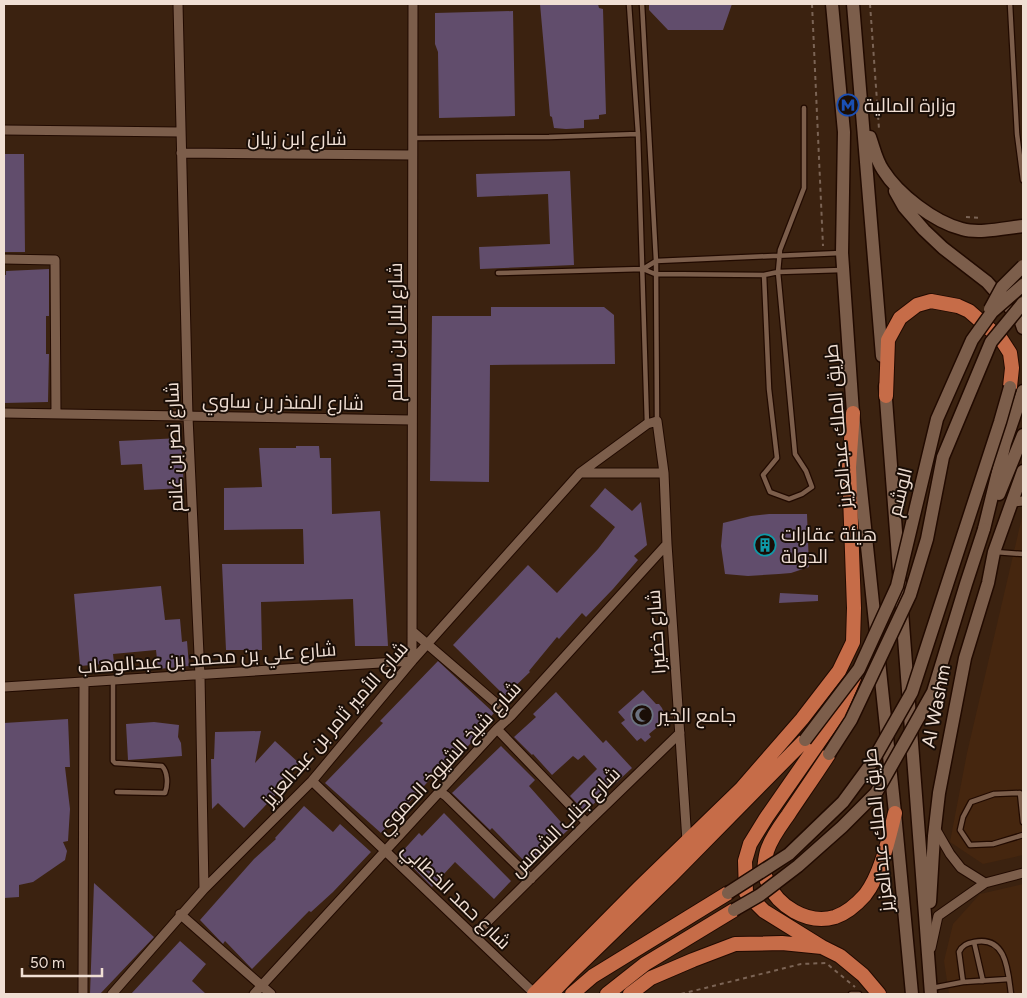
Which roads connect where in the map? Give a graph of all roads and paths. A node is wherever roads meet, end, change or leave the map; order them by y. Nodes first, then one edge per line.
1 (178, 4) edge
2 (412, 4) edge
3 (629, 4) edge
4 (642, 4) edge
5 (812, 4) edge
6 (832, 4) edge
7 (854, 4) edge
8 (870, 4) edge
9 (1010, 4) edge
10 (804, 108) dead end
11 (863, 111) junction
12 (4, 130) edge
13 (180, 132) junction
14 (638, 134) junction
15 (412, 138) junction
16 (879, 138) dead end
17 (181, 153) junction
18 (412, 155) junction
19 (883, 171) junction
20 (1023, 180) edge
21 (963, 217) dead end
22 (989, 219) dead end
23 (1023, 226) edge
24 (823, 253) junction
25 (842, 253) junction
26 (781, 254) junction
27 (4, 260) edge
28 (656, 260) junction
29 (1023, 266) edge
30 (642, 269) junction
31 (844, 270) junction
32 (778, 272) junction
33 (498, 273) dead end
34 (655, 274) junction
35 (764, 274) junction
36 (1023, 285) edge
37 (1023, 303) edge
38 (1023, 328) edge
39 (972, 340) junction
40 (1016, 389) edge
41 (886, 396) junction
42 (4, 413) edge
43 (853, 413) junction
44 (56, 414) junction
45 (188, 416) junction
46 (1023, 416) edge
47 (411, 420) junction
48 (657, 421) junction
49 (647, 424) junction
50 (1023, 435) edge
51 (1023, 471) edge
52 (580, 473) junction
53 (664, 473) junction
54 (1018, 501) edge
55 (984, 529) junction
56 (666, 544) junction
57 (994, 552) junction
58 (1023, 554) edge
59 (412, 631) junction
60 (429, 644) junction
61 (412, 661) junction
62 (859, 669) junction
63 (200, 676) junction
64 (113, 681) junction
65 (84, 683) junction
66 (4, 687) edge
67 (511, 716) junction
68 (497, 729) junction
69 (680, 733) junction
70 (805, 740) joint
71 (829, 754) joint
72 (312, 781) junction
73 (117, 792) dead end
74 (440, 792) junction
75 (895, 813) junction
76 (587, 822) junction
77 (1023, 822) edge
78 (935, 828) junction
79 (1023, 834) edge
80 (688, 840) junction
81 (386, 851) junction
82 (1023, 873) edge
83 (531, 879) junction
84 (985, 883) junction
85 (204, 889) junction
86 (728, 893) joint
87 (734, 910) joint
88 (180, 914) junction
89 (474, 936) junction
90 (974, 942) junction
91 (822, 947) junction
92 (928, 957) junction
93 (1009, 979) junction
94 (983, 981) junction
95 (963, 982) junction
96 (262, 986) junction
97 (931, 991) edge
98 (858, 992) edge
99 (84, 994) edge
100 (112, 994) edge
101 (254, 994) edge
102 (271, 994) edge
103 (534, 994) edge
104 (551, 994) edge
105 (572, 994) edge
106 (607, 994) edge
107 (630, 994) edge
108 (681, 994) edge
109 (851, 994) edge
110 (879, 994) edge
111 (912, 994) edge
112 (1011, 994) edge

1 - 13 street, شارع نصر بن غانم
2 - 15 street, شارع بلال بن سالم
3 - 14 lane
4 - 28 lane
5 - 24 path
6 - 25 street, طريق الملك عبدالعزيز
7 - 11 street, طريق الملك عبدالعزيز
8 - 16 path
9 - 20 lane
10 - 26 lane
11 - 19 street
11 - 41 street, طريق الملك عبدالعزيز
12 - 13 street
13 - 17 street, شارع نصر بن غانم
14 - 15 lane
14 - 30 lane
15 - 18 street, شارع بلال بن سالم
17 - 18 street, شارع ابن زيان
17 - 45 street, شارع نصر بن غانم
18 - 47 street, شارع بلال بن سالم
19 - 23 street
19 - 38 street
21 - 22 path
24 - 25 lane
24 - 26 lane
25 - 31 street, طريق الملك عبدالعزيز
26 - 28 lane
26 - 32 lane
27 - 44 street
28 - 30 lane
28 - 34 lane
29 - 39 street, bridge
30 - 33 lane
30 - 34 lane
30 - 49 lane
31 - 32 lane
31 - 43 street, طريق الملك عبدالعزيز
32 - 35 lane
32 - 35 lane
34 - 35 lane
34 - 48 lane
36 - 39 street, الوشم, bridge
37 - 71 street, bridge
39 - 62 street, الوشم, bridge
40 - 41 main road
40 - 55 street
40 - 86 street, bridge
41 - 92 street, طريق الملك عبدالعزيز
42 - 44 street, شارع المنذر بن ساوي
43 - 75 street, طريق الملك عبدالعزيز
43 - 80 main road
44 - 45 street, شارع المنذر بن ساوي
45 - 47 street, شارع المنذر بن ساوي
45 - 63 street, شارع نصر بن غانم
46 - 55 street
47 - 59 street, شارع بلال بن سالم
48 - 49 street, شارع الأمير ثامر بن عبدالعزيز
48 - 53 street, شارع خضيرا
49 - 52 street, شارع الأمير ثامر بن عبدالعزيز
50 - 55 street
51 - 54 street, Al Washm
52 - 53 street
52 - 60 street, شارع الأمير ثامر بن عبدالعزيز
53 - 56 street, شارع خضيرا
54 - 57 street, Al Washm
55 - 87 street, bridge
56 - 67 street, شارع شيخ الشيوخ الحموي
56 - 69 street, شارع خضيرا
57 - 58 lane
57 - 78 street, Al Washm
59 - 60 street
59 - 61 street, شارع بلال بن سالم
60 - 61 street, شارع الأمير ثامر بن عبدالعزيز
60 - 67 street
61 - 63 street, شارع علي بن محمد بن عبدالوهاب
61 - 72 street, شارع الأمير ثامر بن عبدالعزيز
62 - 70 street, الوشم, bridge
62 - 91 main road
63 - 64 street, شارع علي بن محمد بن عبدالوهاب
63 - 85 street, شارع نصر بن غانم
64 - 65 street, شارع علي بن محمد بن عبدالوهاب
64 - 73 lane
65 - 66 street, شارع علي بن محمد بن عبدالوهاب
65 - 99 street
67 - 68 street, شارع شيخ الشيوخ الحموي
68 - 74 street, شارع شيخ الشيوخ الحموي
68 - 76 street
69 - 76 street, شارع جناب الشمس
69 - 80 street, شارع خضيرا
70 - 104 main road
71 - 75 main road
72 - 81 street, شارع حمد الخطابي
72 - 85 street, شارع الأمير ثامر بن عبدالعزيز
74 - 81 street, شارع شيخ الشيوخ الحموي
74 - 83 street
75 - 111 street, طريق الملك عبدالعزيز
76 - 83 street, شارع جناب الشمس
77 - 79 lane
78 - 84 street
78 - 92 street, Al Washm
80 - 103 main road
81 - 89 street, شارع حمد الخطابي
81 - 96 street, شارع شيخ الشيوخ الحموي
82 - 84 street
83 - 89 street, شارع جناب الشمس
84 - 92 street
85 - 88 street, شارع الأمير ثامر بن عبدالعزيز
86 - 105 main road
87 - 106 main road
88 - 96 street
88 - 100 street, شارع الأمير ثامر بن عبدالعزيز
89 - 103 street, شارع حمد الخطابي
90 - 93 lane
90 - 94 lane
90 - 95 lane
91 - 107 main road
91 - 110 main road
92 - 97 street, طريق الملك عبدالعزيز
93 - 94 lane
93 - 112 lane
94 - 95 lane
95 - 97 lane
96 - 101 street, شارع شيخ الشيوخ الحموي
96 - 102 street
98 - 108 path
98 - 109 lane

